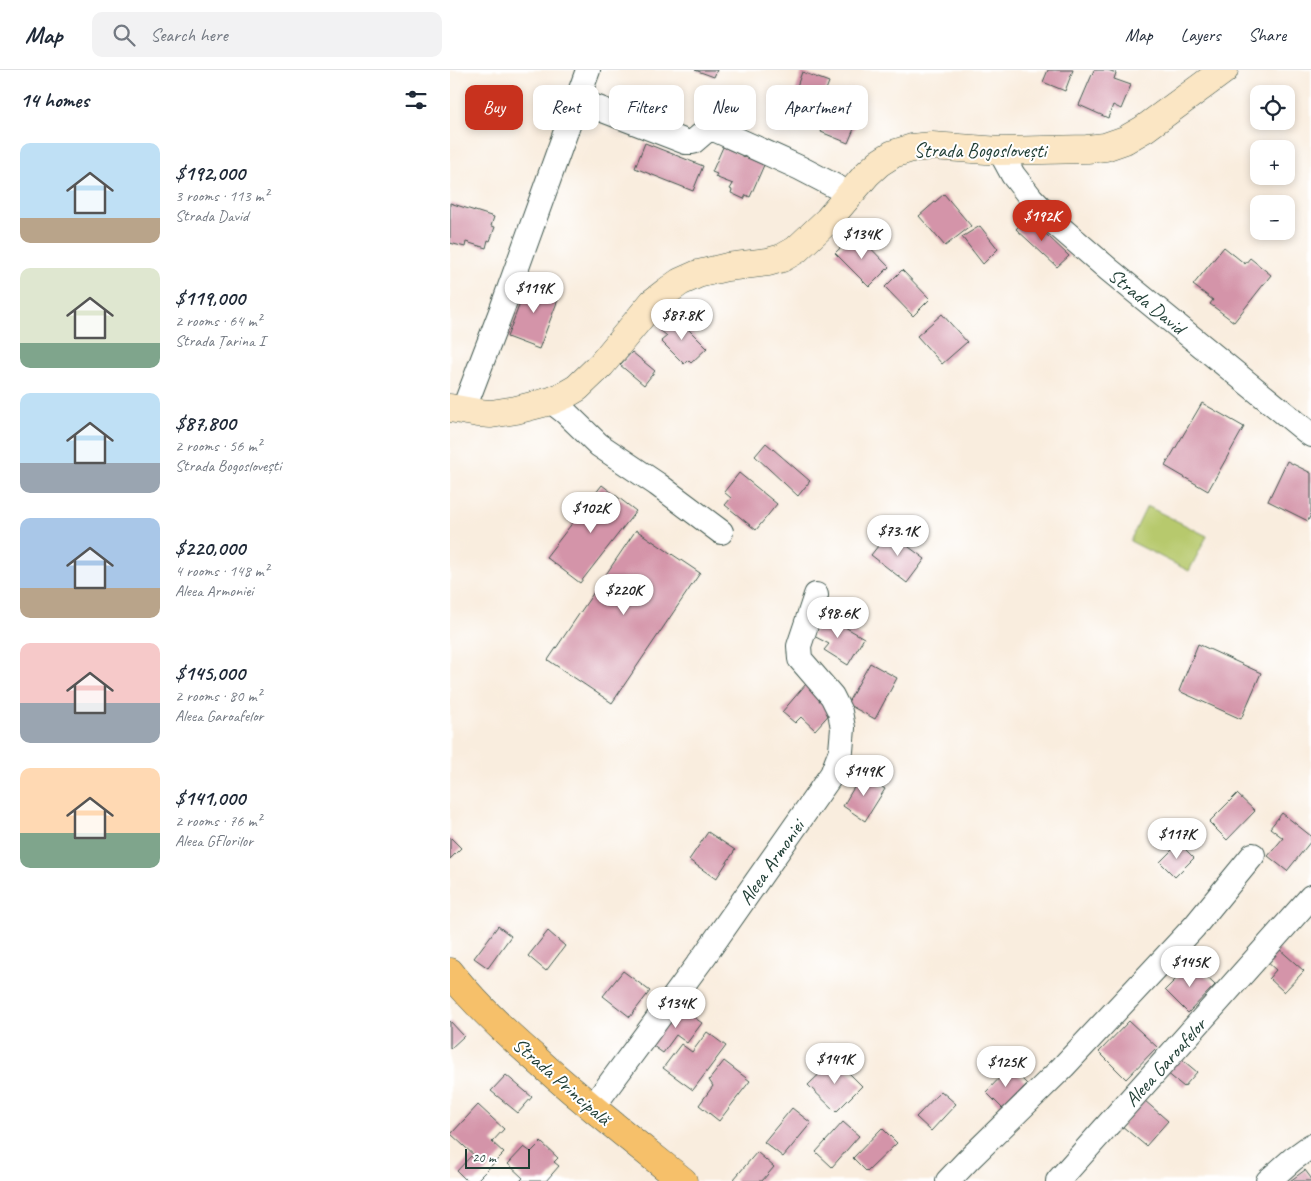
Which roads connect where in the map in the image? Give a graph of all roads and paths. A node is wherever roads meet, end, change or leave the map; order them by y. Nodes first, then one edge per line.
1 (588, 70) edge
2 (1224, 70) edge
3 (582, 85) edge
4 (599, 109) edge
5 (565, 130) edge
6 (1000, 151) junction
7 (850, 194) junction
8 (551, 401) junction
9 (457, 409) edge
10 (1311, 435) edge
11 (721, 532) dead end
12 (816, 595) dead end
13 (1253, 855) dead end
14 (1311, 897) edge
15 (450, 972) edge
16 (592, 1108) junction
17 (1311, 1146) edge
18 (683, 1181) edge
19 (948, 1181) edge
20 (1058, 1181) edge
21 (1268, 1181) edge

1 - 3 street
2 - 6 street, Strada Bogoslovești
4 - 7 street
5 - 9 street
6 - 7 street, Strada Bogoslovești
6 - 10 street, Strada David
7 - 8 street, Strada Bogoslovești
8 - 9 street, Strada Bogoslovești
8 - 11 street
12 - 16 street, Aleea Armoniei
13 - 19 street
14 - 20 street, Aleea Garoafelor
15 - 16 main road, Strada Principală
16 - 18 main road, Strada Principală
17 - 21 street

